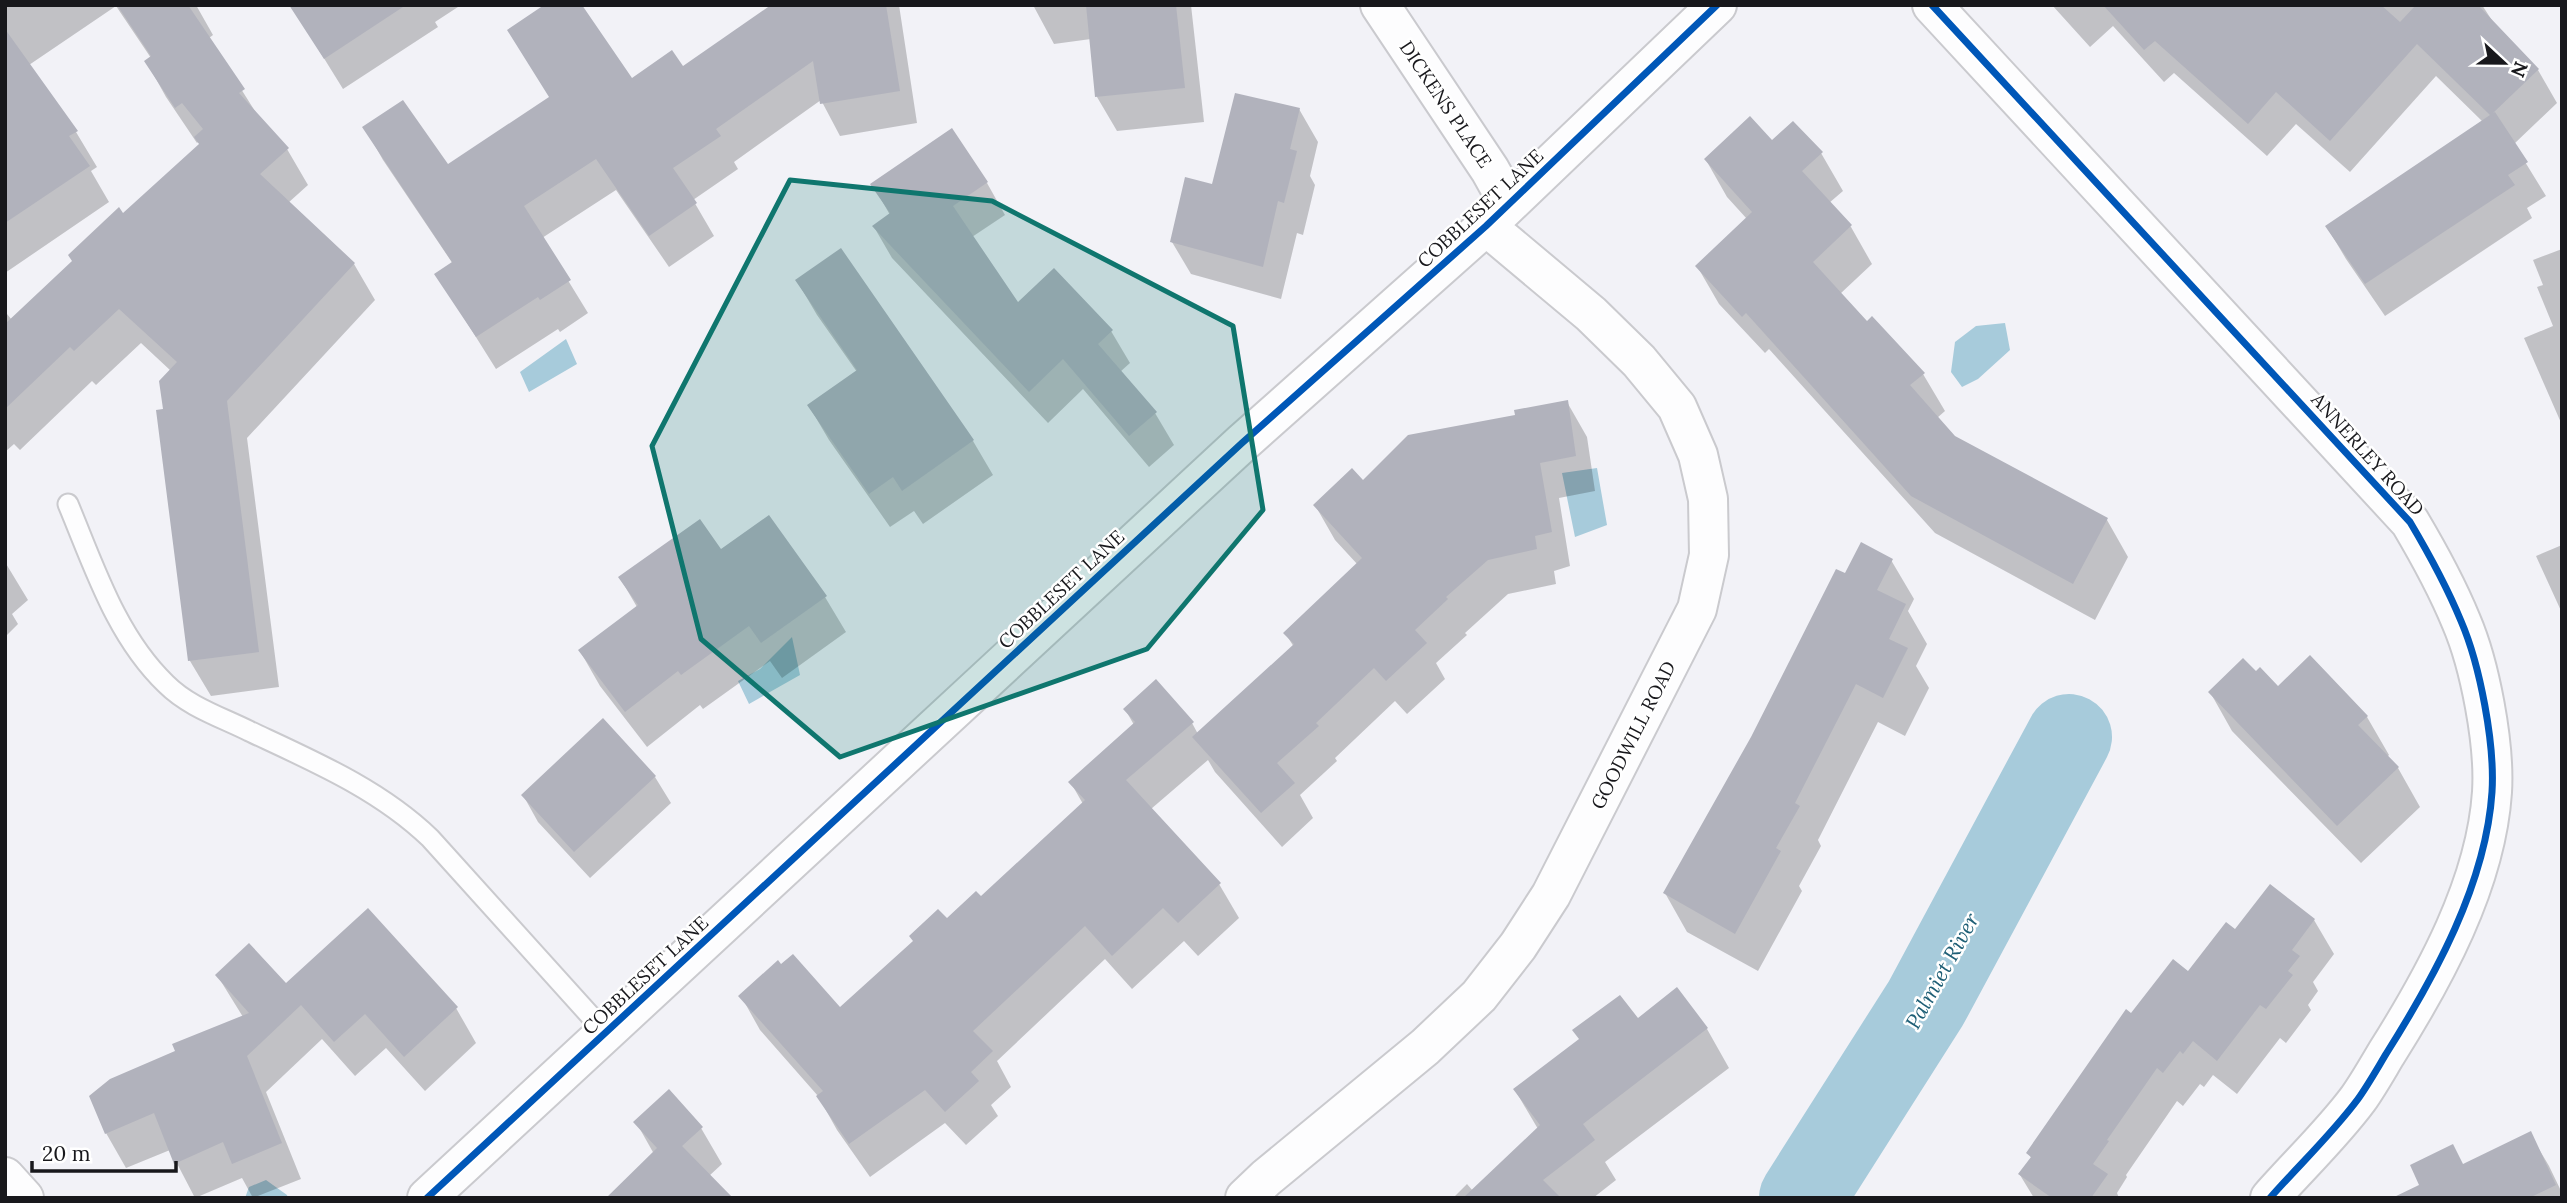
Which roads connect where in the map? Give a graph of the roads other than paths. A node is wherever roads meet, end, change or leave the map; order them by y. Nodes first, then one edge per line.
1 (1380, 5) edge
2 (1717, 5) edge
3 (1932, 5) edge
4 (1498, 215) junction
5 (68, 504) dead end
6 (606, 1033) junction
7 (5, 1177) edge
8 (24, 1198) edge
9 (427, 1198) edge
10 (1245, 1198) edge
11 (2270, 1198) edge

1 - 4 street, DICKENS PLACE
2 - 4 street, COBBLESET LANE
3 - 11 street, ANNERLEY ROAD
4 - 6 street, COBBLESET LANE
4 - 10 street, GOODWILL ROAD
5 - 6 lane
6 - 9 street, COBBLESET LANE
7 - 8 street

